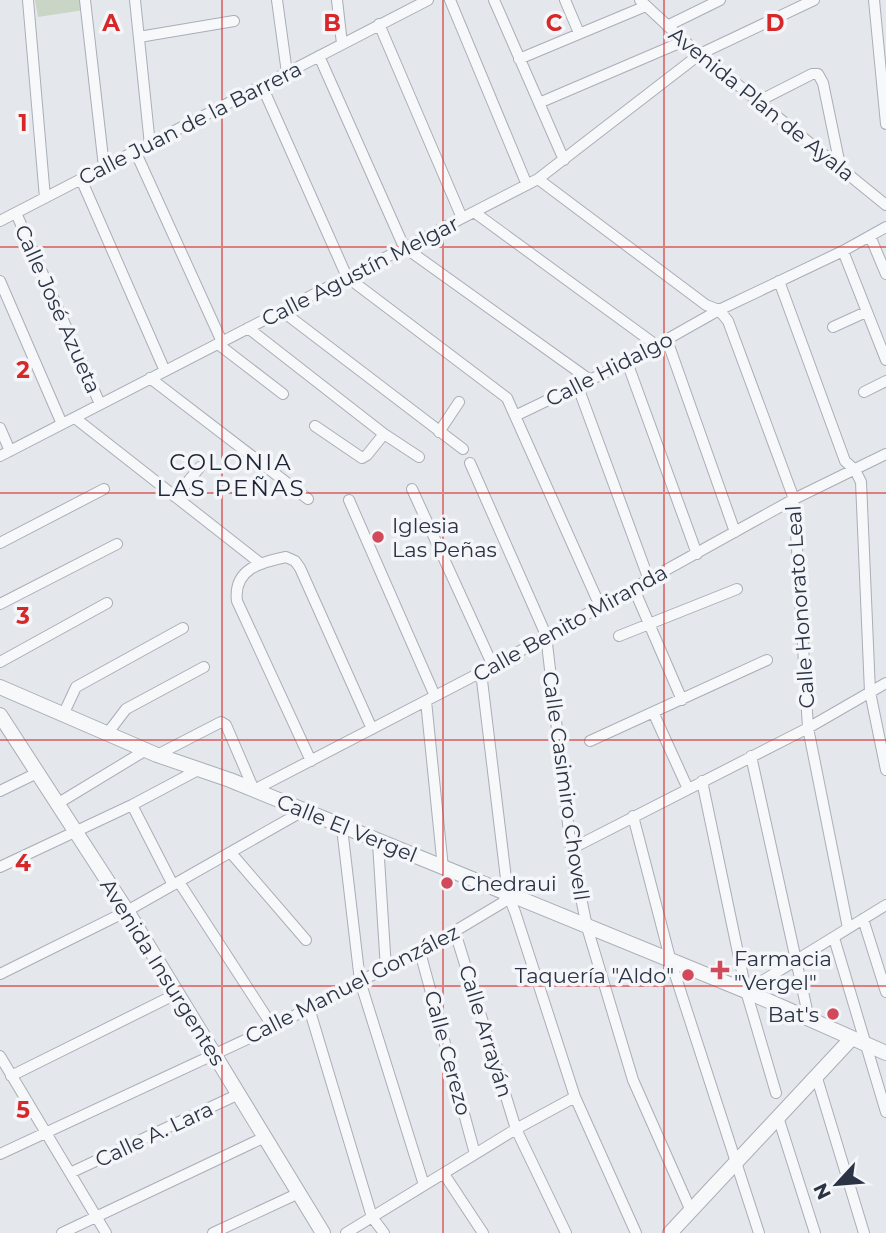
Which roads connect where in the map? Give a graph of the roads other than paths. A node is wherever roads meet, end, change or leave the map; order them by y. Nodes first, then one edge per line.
1 (28, 0) edge
2 (85, 0) edge
3 (135, 0) edge
4 (277, 0) edge
5 (337, 0) edge
6 (428, 0) edge
7 (450, 0) edge
8 (494, 0) edge
9 (565, 0) edge
10 (719, 0) edge
11 (814, 0) edge
12 (874, 0) edge
13 (643, 3) edge
14 (234, 21) dead end
15 (379, 24) junction
16 (667, 26) junction
17 (579, 33) junction
18 (139, 37) junction
19 (684, 41) junction
20 (342, 44) junction
21 (700, 54) junction
22 (319, 56) junction
23 (519, 59) junction
24 (287, 73) junction
25 (262, 86) junction
26 (757, 102) junction
27 (539, 103) junction
28 (886, 124) edge
29 (150, 145) junction
30 (136, 153) junction
31 (564, 160) junction
32 (104, 167) junction
33 (841, 170) junction
34 (81, 179) junction
35 (538, 179) junction
36 (527, 185) junction
37 (45, 198) junction
38 (886, 205) edge
39 (474, 212) junction
40 (16, 214) junction
41 (462, 219) junction
42 (0, 221) edge
43 (886, 227) edge
44 (870, 236) junction
45 (404, 247) junction
46 (843, 251) junction
47 (886, 274) edge
48 (347, 277) junction
49 (0, 281) edge
50 (779, 281) junction
51 (719, 310) junction
52 (282, 311) junction
53 (866, 312) junction
54 (833, 327) dead end
55 (248, 328) junction
56 (220, 343) junction
57 (661, 343) junction
58 (886, 360) edge
59 (627, 362) junction
60 (165, 371) junction
61 (150, 378) junction
62 (590, 380) junction
63 (886, 381) edge
64 (578, 387) junction
65 (864, 391) dead end
66 (283, 394) dead end
67 (459, 402) dead end
68 (100, 404) junction
69 (517, 415) junction
70 (75, 418) junction
71 (62, 424) junction
72 (315, 426) dead end
73 (0, 428) edge
74 (439, 432) junction
75 (384, 434) junction
76 (463, 449) dead end
77 (5, 454) edge
78 (886, 454) edge
79 (419, 457) dead end
80 (470, 463) dead end
81 (200, 467) dead end
82 (855, 470) junction
83 (104, 489) dead end
84 (412, 489) dead end
85 (175, 497) junction
86 (308, 499) dead end
87 (794, 499) junction
88 (349, 500) dead end
89 (735, 532) junction
90 (0, 543) edge
91 (117, 544) dead end
92 (697, 554) junction
93 (260, 563) junction
94 (649, 580) junction
95 (634, 589) junction
96 (737, 589) dead end
97 (107, 603) dead end
98 (0, 604) edge
99 (600, 606) junction
100 (650, 624) junction
101 (183, 628) dead end
102 (546, 635) junction
103 (619, 636) dead end
104 (767, 660) dead end
105 (0, 662) edge
106 (493, 666) junction
107 (204, 667) dead end
108 (481, 672) junction
109 (886, 683) edge
110 (0, 687) edge
111 (870, 692) junction
112 (430, 698) junction
113 (682, 700) junction
114 (653, 712) junction
115 (0, 715) edge
116 (62, 715) junction
117 (808, 728) junction
118 (372, 730) junction
119 (107, 734) junction
120 (590, 741) dead end
121 (151, 752) junction
122 (751, 756) junction
123 (311, 761) junction
124 (198, 770) junction
125 (886, 770) edge
126 (37, 773) junction
127 (702, 781) junction
128 (688, 789) junction
129 (254, 790) junction
130 (0, 791) edge
131 (57, 804) junction
132 (132, 805) junction
133 (303, 811) junction
134 (633, 817) junction
135 (342, 828) junction
136 (76, 831) junction
137 (378, 843) junction
138 (571, 849) junction
139 (232, 853) junction
140 (0, 867) edge
141 (443, 867) junction
142 (176, 883) junction
143 (508, 895) junction
144 (886, 905) edge
145 (127, 911) junction
146 (863, 919) junction
147 (587, 927) junction
148 (848, 928) junction
149 (455, 932) junction
150 (834, 938) junction
151 (306, 940) dead end
152 (420, 953) junction
153 (796, 961) junction
154 (671, 962) junction
155 (386, 969) junction
156 (0, 974) edge
157 (360, 981) junction
158 (746, 991) junction
159 (886, 992) edge
160 (176, 994) junction
161 (309, 1008) junction
162 (809, 1019) junction
163 (273, 1027) junction
164 (852, 1038) junction
165 (867, 1044) junction
166 (886, 1053) edge
167 (214, 1055) junction
168 (0, 1056) edge
169 (816, 1075) junction
170 (11, 1076) junction
171 (776, 1093) dead end
172 (239, 1094) junction
173 (575, 1097) junction
174 (886, 1112) edge
175 (778, 1116) junction
176 (516, 1129) junction
177 (47, 1133) junction
178 (265, 1137) junction
179 (0, 1154) edge
180 (475, 1154) junction
181 (736, 1162) junction
182 (70, 1173) junction
183 (444, 1174) junction
184 (424, 1185) junction
185 (299, 1193) junction
186 (691, 1210) junction
187 (96, 1217) junction
188 (372, 1217) junction
189 (62, 1233) edge
190 (106, 1233) edge
191 (213, 1233) edge
192 (323, 1233) edge
193 (346, 1233) edge
194 (384, 1233) edge
195 (483, 1233) edge
196 (566, 1233) edge
197 (636, 1233) edge
198 (670, 1233) edge
199 (760, 1233) edge
200 (815, 1233) edge
201 (864, 1233) edge

1 - 37 street
2 - 32 street
3 - 18 street
4 - 24 street
5 - 20 street
6 - 15 street, Calle Juan de la Barrera
7 - 36 street
8 - 23 street
9 - 17 street
10 - 16 street
11 - 21 street, Calle Agustín Melgar
12 - 28 street
13 - 16 street, Avenida Plan de Ayala
13 - 17 street
14 - 18 street
15 - 20 street, Calle Juan de la Barrera
15 - 41 street
16 - 19 street, Avenida Plan de Ayala
17 - 23 street
18 - 29 street
19 - 21 street, Avenida Plan de Ayala
19 - 27 street
20 - 22 street, Calle Juan de la Barrera
21 - 26 street, Avenida Plan de Ayala
21 - 31 street, Calle Agustín Melgar
22 - 24 street, Calle Juan de la Barrera
22 - 45 street
23 - 27 street
24 - 25 street, Calle Juan de la Barrera
25 - 29 street, Calle Juan de la Barrera
25 - 48 street
26 - 33 street, Avenida Plan de Ayala
26 - 33 street
27 - 31 street
29 - 30 street, Calle Juan de la Barrera
30 - 32 street, Calle Juan de la Barrera
30 - 56 street
31 - 35 street, Calle Agustín Melgar
32 - 34 street, Calle Juan de la Barrera
33 - 38 street, Avenida Plan de Ayala
34 - 37 street, Calle Juan de la Barrera
34 - 60 street
35 - 36 street, Calle Agustín Melgar
35 - 51 street
36 - 39 street, Calle Agustín Melgar
37 - 40 street, Calle Juan de la Barrera
39 - 41 street, Calle Agustín Melgar
39 - 57 street
40 - 42 street, Calle Juan de la Barrera
40 - 68 street, Calle José Azueta
41 - 45 street, Calle Agustín Melgar
43 - 44 street, Calle Hidalgo
44 - 46 street, Calle Hidalgo
44 - 47 street
45 - 48 street, Calle Agustín Melgar
45 - 62 street
46 - 50 street, Calle Hidalgo
46 - 53 street
48 - 52 street, Calle Agustín Melgar
48 - 69 street
49 - 71 street
50 - 51 street, Calle Hidalgo
50 - 82 street
51 - 57 street, Calle Hidalgo
51 - 87 street, Calle Honorato Leal
52 - 55 street, Calle Agustín Melgar
52 - 74 street
53 - 54 street
53 - 58 street
55 - 56 street, Calle Agustín Melgar
55 - 75 street
56 - 60 street, Calle Agustín Melgar
56 - 66 street
57 - 59 street, Calle Hidalgo
57 - 89 street
59 - 62 street, Calle Hidalgo
59 - 92 street
60 - 61 street, Calle Agustín Melgar
61 - 68 street, Calle Agustín Melgar
61 - 86 street
62 - 64 street, Calle Hidalgo
63 - 65 street
64 - 69 street, Calle Hidalgo
64 - 94 street
67 - 74 street
68 - 70 street, Calle Agustín Melgar
69 - 99 street
70 - 71 street, Calle Agustín Melgar
70 - 85 street
71 - 77 street, Calle Agustín Melgar
72 - 75 street
73 - 77 street
74 - 76 street
75 - 79 street
78 - 82 street, Calle Benito Miranda
80 - 102 street, Calle Casimiro Chovell
81 - 85 street
82 - 87 street, Calle Benito Miranda
82 - 111 street
83 - 90 street
84 - 106 street
85 - 93 street
87 - 89 street, Calle Benito Miranda
87 - 117 street, Calle Honorato Leal
88 - 112 street
89 - 92 street, Calle Benito Miranda
91 - 98 street
92 - 94 street, Calle Benito Miranda
93 - 118 street
93 - 123 street
94 - 95 street, Calle Benito Miranda
95 - 99 street, Calle Benito Miranda
95 - 100 street
96 - 100 street
97 - 105 street
99 - 102 street, Calle Benito Miranda
100 - 103 street
100 - 113 street
101 - 116 street
102 - 106 street, Calle Benito Miranda
102 - 138 street, Calle Casimiro Chovell
104 - 113 street
106 - 108 street, Calle Benito Miranda
107 - 119 street
108 - 112 street, Calle Benito Miranda
108 - 143 street
109 - 111 street
110 - 116 street, Calle El Vergel
111 - 117 street
111 - 125 street
112 - 118 street, Calle Benito Miranda
112 - 141 street
113 - 114 street
114 - 120 street
114 - 128 street
115 - 126 street, Avenida Insurgentes
116 - 119 street, Calle El Vergel
117 - 122 street
117 - 148 street, Calle Honorato Leal
118 - 123 street, Calle Benito Miranda
119 - 121 street, Calle El Vergel
121 - 124 street, Calle El Vergel
121 - 129 street
121 - 131 street
122 - 127 street
122 - 153 street
123 - 129 street, Calle Benito Miranda
124 - 129 street, Calle El Vergel
124 - 132 street
126 - 130 street
126 - 131 street, Avenida Insurgentes
127 - 128 street
127 - 158 street
128 - 134 street
129 - 133 street, Calle El Vergel
131 - 136 street, Avenida Insurgentes
132 - 136 street
132 - 142 street
133 - 135 street, Calle El Vergel
133 - 139 street
134 - 138 street
134 - 154 street
135 - 137 street, Calle El Vergel
135 - 157 street
136 - 140 street
136 - 145 street, Avenida Insurgentes
137 - 141 street, Calle El Vergel
137 - 155 street
138 - 147 street, Calle Casimiro Chovell
139 - 142 street
139 - 151 street
141 - 143 street, Calle El Vergel
142 - 145 street
142 - 163 street
143 - 147 street, Calle El Vergel
143 - 149 street, Calle Manuel González
143 - 173 street
144 - 146 street
145 - 156 street
145 - 160 street, Avenida Insurgentes
146 - 148 street
146 - 159 street
147 - 154 street, Calle El Vergel
147 - 186 street, Calle Casimiro Chovell
148 - 150 street
149 - 152 street, Calle Manuel González
149 - 176 street, Calle Arrayán
150 - 153 street
150 - 165 street
152 - 155 street, Calle Manuel González
152 - 180 street, Calle Cerezo
153 - 158 street
153 - 162 street
154 - 158 street, Calle El Vergel
154 - 181 street
155 - 157 street, Calle Manuel González
157 - 161 street, Calle Manuel González
157 - 184 street
158 - 162 street, Calle El Vergel
158 - 171 street
160 - 167 street, Avenida Insurgentes
160 - 170 street
161 - 163 street, Calle Manuel González
161 - 188 street
162 - 164 street, Calle El Vergel
163 - 167 street, Calle Manuel González
164 - 165 street, Calle El Vergel
164 - 169 street
165 - 166 street, Calle El Vergel
165 - 174 street
167 - 172 street, Avenida Insurgentes
167 - 177 street, Calle Manuel González
168 - 170 street
169 - 175 street
169 - 201 street
170 - 177 street
172 - 178 street, Avenida Insurgentes
172 - 182 street, Calle A. Lara
173 - 176 street
173 - 197 street
175 - 181 street
175 - 200 street
176 - 180 street
176 - 196 street, Calle Arrayán
177 - 179 street, Calle Manuel González
177 - 182 street
178 - 185 street, Avenida Insurgentes
178 - 187 street
180 - 183 street
181 - 186 street
181 - 199 street
182 - 187 street
183 - 184 street
183 - 195 street
184 - 188 street
185 - 191 street
185 - 192 street, Avenida Insurgentes
186 - 198 street
187 - 189 street
187 - 190 street
188 - 193 street
188 - 194 street

